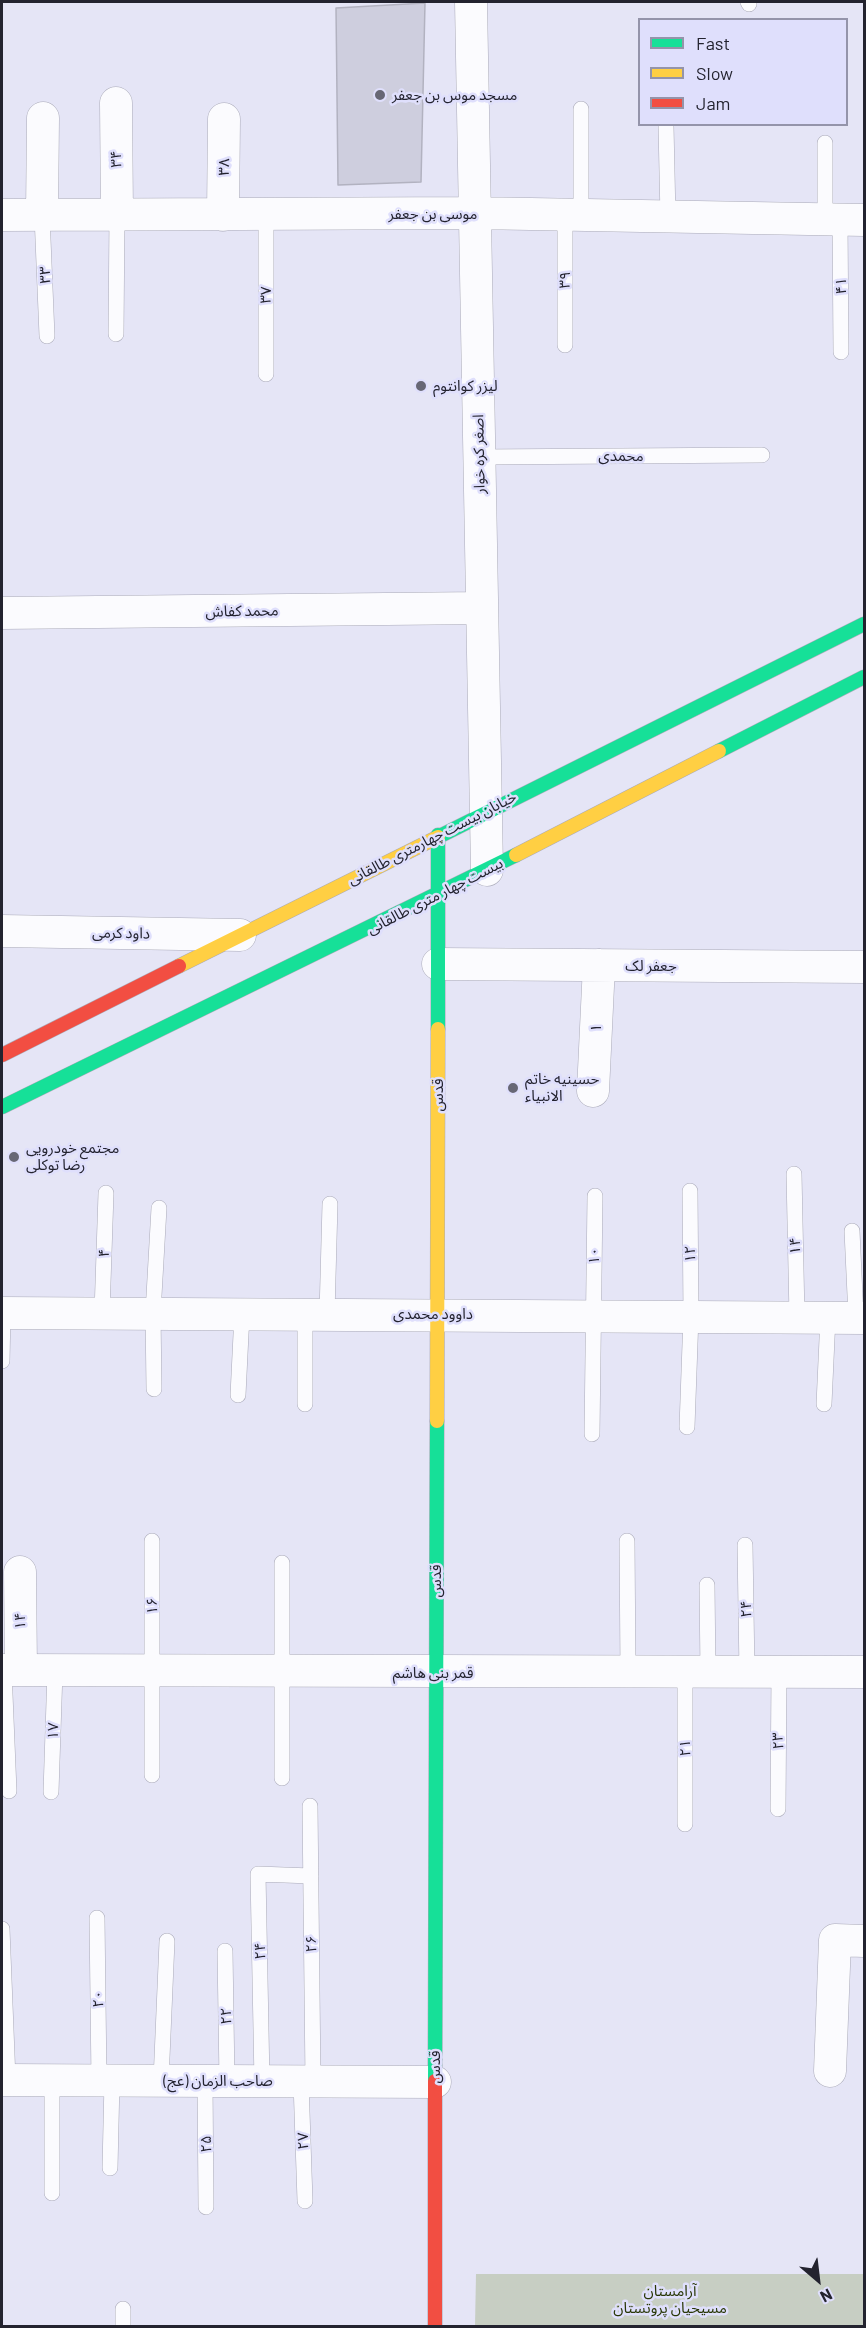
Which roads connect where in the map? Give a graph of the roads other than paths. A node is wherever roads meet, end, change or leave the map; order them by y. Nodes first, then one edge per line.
1 (471, 2) edge
2 (116, 103) dead end
3 (581, 109) dead end
4 (43, 118) dead end
5 (224, 119) dead end
6 (666, 126) dead end
7 (825, 143) dead end
8 (475, 213) junction
9 (2, 215) edge
10 (42, 215) junction
11 (117, 215) junction
12 (223, 215) junction
13 (266, 215) junction
14 (573, 216) junction
15 (668, 218) junction
16 (843, 220) edge
17 (116, 334) dead end
18 (47, 336) dead end
19 (565, 345) dead end
20 (841, 352) dead end
21 (266, 374) dead end
22 (762, 455) dead end
23 (479, 457) junction
24 (482, 609) junction
25 (2, 614) edge
26 (864, 624) edge
27 (864, 677) edge
28 (484, 812) junction
29 (438, 834) junction
30 (487, 870) junction
31 (438, 895) junction
32 (2, 931) edge
33 (240, 935) junction
34 (438, 964) junction
35 (599, 966) junction
36 (864, 967) edge
37 (2, 1055) edge
38 (593, 1091) dead end
39 (2, 1107) edge
40 (794, 1174) dead end
41 (690, 1191) dead end
42 (106, 1192) dead end
43 (595, 1196) dead end
44 (330, 1204) dead end
45 (159, 1209) dead end
46 (852, 1231) dead end
47 (2, 1313) edge
48 (102, 1313) junction
49 (153, 1313) junction
50 (242, 1314) junction
51 (316, 1314) junction
52 (437, 1314) junction
53 (594, 1316) junction
54 (691, 1316) junction
55 (797, 1317) junction
56 (849, 1318) edge
57 (2, 1361) edge
58 (154, 1389) dead end
59 (238, 1395) dead end
60 (305, 1404) dead end
61 (824, 1404) dead end
62 (687, 1427) dead end
63 (592, 1434) dead end
64 (152, 1541) dead end
65 (627, 1541) dead end
66 (745, 1545) dead end
67 (282, 1563) dead end
68 (20, 1572) dead end
69 (707, 1585) dead end
70 (9, 1670) edge
71 (55, 1671) junction
72 (153, 1671) junction
73 (282, 1672) junction
74 (628, 1672) junction
75 (778, 1672) junction
76 (864, 1672) edge
77 (436, 1673) junction
78 (697, 1673) junction
79 (747, 1673) junction
80 (152, 1775) dead end
81 (282, 1778) dead end
82 (9, 1791) dead end
83 (51, 1792) dead end
84 (310, 1806) dead end
85 (778, 1809) dead end
86 (685, 1824) dead end
87 (311, 1876) junction
88 (97, 1918) dead end
89 (2, 1929) edge
90 (167, 1941) dead end
91 (864, 1941) edge
92 (225, 1951) dead end
93 (830, 2071) dead end
94 (5, 2080) edge
95 (52, 2080) junction
96 (106, 2081) junction
97 (161, 2081) junction
98 (216, 2081) junction
99 (262, 2082) junction
100 (307, 2082) junction
101 (435, 2082) junction
102 (110, 2168) dead end
103 (52, 2193) dead end
104 (305, 2201) dead end
105 (206, 2207) dead end
106 (123, 2309) dead end
107 (123, 2326) edge
108 (435, 2326) edge

1 - 8 street, اصغر کره خوار
2 - 11 street, ۳۴
3 - 14 lane, ۳۹
4 - 10 street
5 - 12 street, ۳۸
6 - 15 lane
7 - 16 lane, ۴۱
8 - 13 street, موسی بن جعفر
8 - 14 street, موسی بن جعفر
8 - 23 street, اصغر کره خوار
9 - 10 street, موسی بن جعفر
10 - 11 street, موسی بن جعفر
10 - 18 lane, ۳۳
11 - 12 street, موسی بن جعفر
11 - 17 lane
12 - 13 street, موسی بن جعفر
13 - 21 lane, ۳۷
14 - 15 street, موسی بن جعفر
14 - 19 lane, ۳۹
15 - 16 street, موسی بن جعفر
16 - 20 lane, ۴۱
22 - 23 lane, محمدی
23 - 24 street, اصغر کره خوار
24 - 25 street, محمد کفاش
24 - 28 street, اصغر کره خوار
26 - 28 main road, خیابان بیست چهارمتری طالقانی
27 - 30 main road, بیست چهار متری طالقانی
28 - 29 main road, خیابان بیست چهارمتری طالقانی
28 - 30 street, اصغر کره خوار
29 - 31 main road, قدس
29 - 33 main road, خیابان بیست چهارمتری طالقانی
30 - 31 main road, بیست چهار متری طالقانی
31 - 34 main road, قدس
31 - 39 main road, بیست چهار متری طالقانی
32 - 33 street, داود کرمی
33 - 37 main road, خیابان بیست چهارمتری طالقانی
34 - 35 street, جعفر لک
34 - 52 main road, قدس
35 - 36 street, جعفر لک
35 - 38 street, ۱
40 - 55 lane, ۱۴
41 - 54 lane, ۱۲
42 - 48 lane, ۴
43 - 53 lane, ۱۰
44 - 51 lane
45 - 49 lane
46 - 56 lane
47 - 48 street, داوود محمدی
47 - 57 lane
48 - 49 street, داوود محمدی
49 - 50 street, داوود محمدی
49 - 58 lane
50 - 51 street, داوود محمدی
50 - 59 lane
51 - 52 street, داوود محمدی
51 - 60 lane
52 - 53 street, داوود محمدی
52 - 77 main road, قدس
53 - 54 street, داوود محمدی
53 - 63 lane, ۱۰
54 - 55 street, داوود محمدی
54 - 62 lane, ۱۲
55 - 56 street, داوود محمدی
56 - 61 lane
64 - 72 lane, ۱۶
65 - 74 lane
66 - 79 lane, ۲۴
67 - 73 lane
68 - 70 street, ۱۴
69 - 78 lane
70 - 71 street, قمر بنی هاشم
70 - 82 lane
71 - 72 street, قمر بنی هاشم
71 - 83 lane, ۱۷
72 - 73 street, قمر بنی هاشم
72 - 80 lane, ۱۶
73 - 77 street, قمر بنی هاشم
73 - 81 lane
74 - 77 street, قمر بنی هاشم
74 - 78 street, قمر بنی هاشم
75 - 76 street, قمر بنی هاشم
75 - 79 street, قمر بنی هاشم
75 - 85 lane, ۲۳
77 - 101 main road, قدس
78 - 79 street, قمر بنی هاشم
78 - 86 lane, ۲۱
84 - 87 lane, ۲۶
87 - 99 lane, ۲۴
87 - 100 lane, ۲۶
88 - 96 lane, ۲۰
89 - 94 lane
90 - 97 lane
91 - 93 street
92 - 98 lane, ۲۲
94 - 95 street, صاحب الزمان (عج)
95 - 96 street, صاحب الزمان (عج)
95 - 103 lane
96 - 97 street, صاحب الزمان (عج)
96 - 102 lane
97 - 98 street, صاحب الزمان (عج)
98 - 99 street, صاحب الزمان (عج)
98 - 105 lane, ۲۵
99 - 100 street, صاحب الزمان (عج)
100 - 101 street, صاحب الزمان (عج)
100 - 104 lane, ۲۷
101 - 108 main road, قدس
106 - 107 lane

